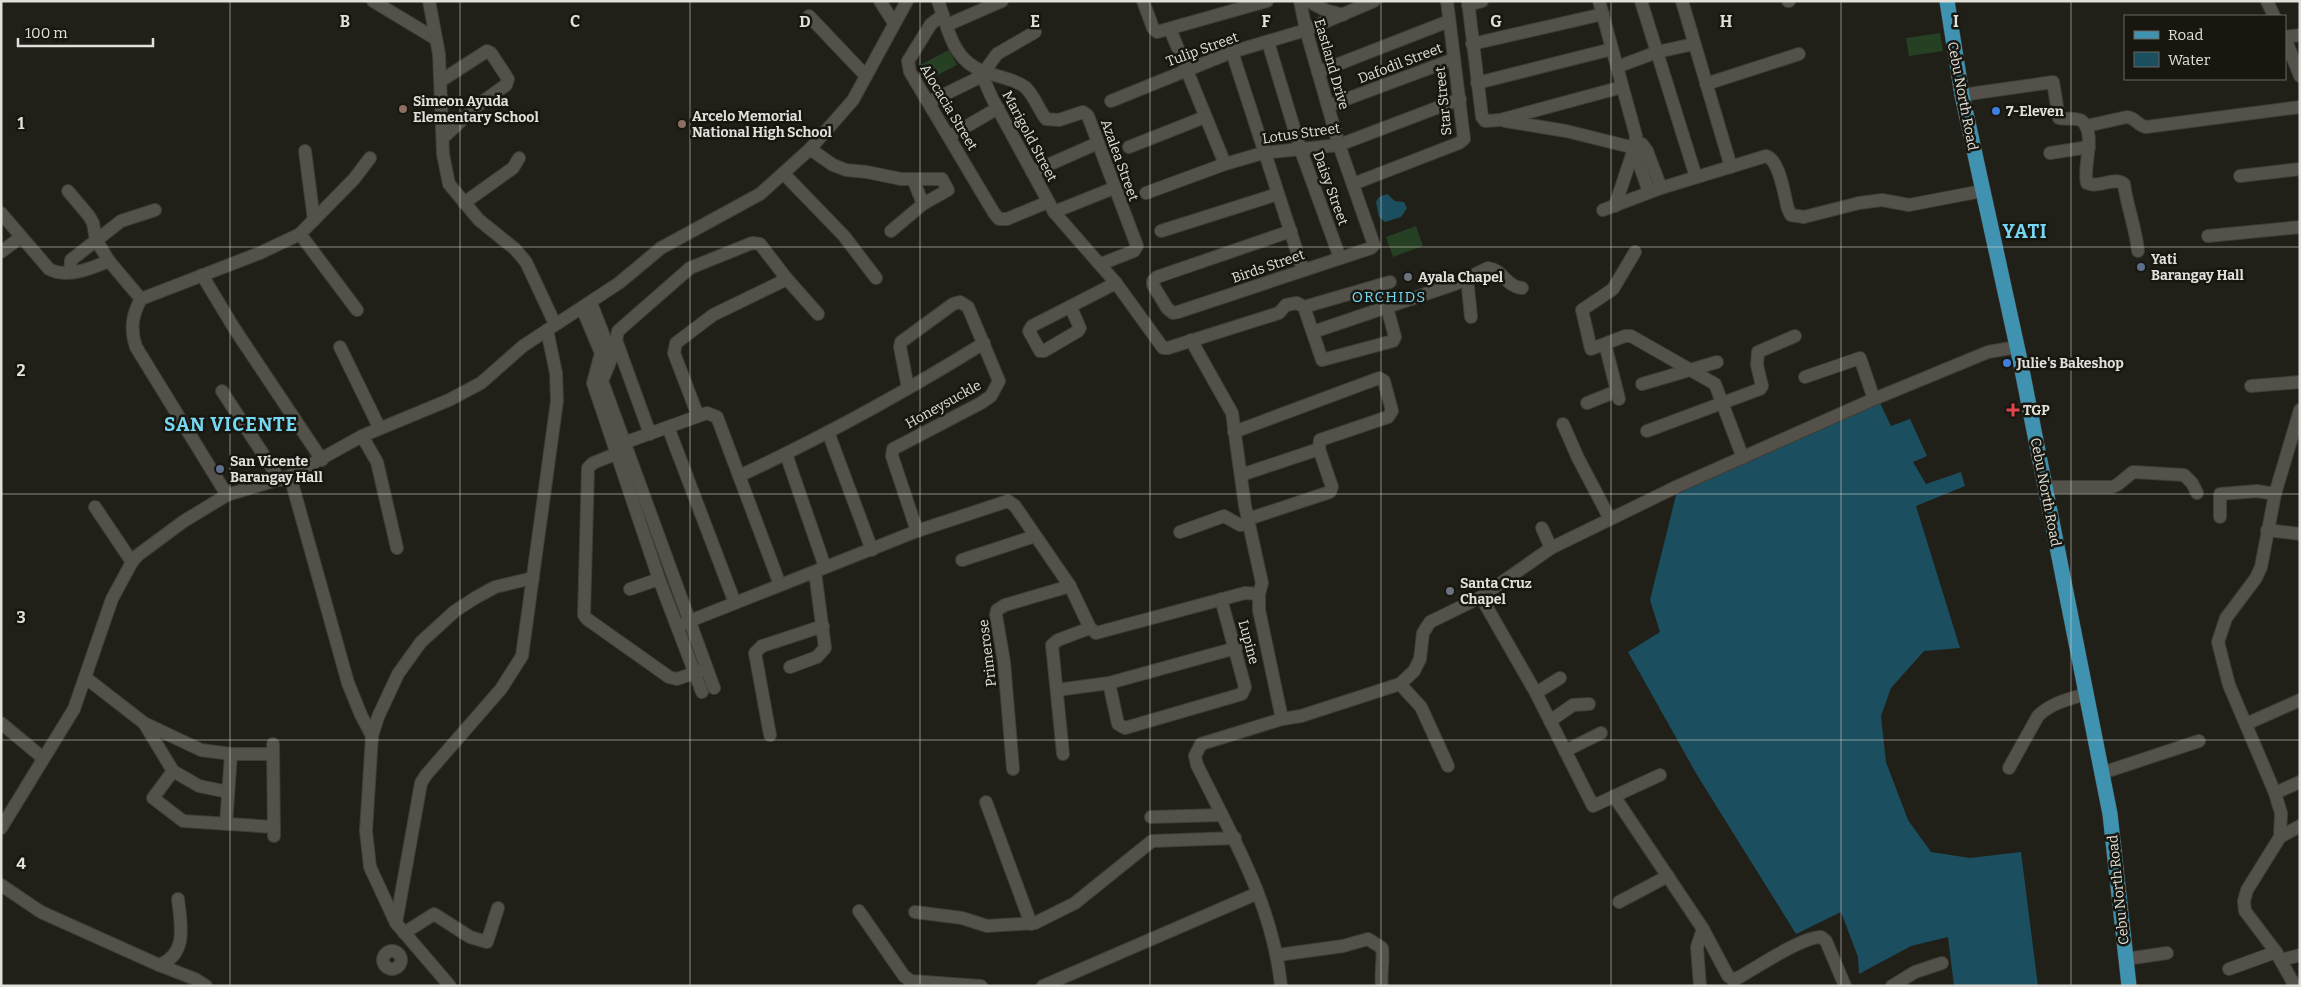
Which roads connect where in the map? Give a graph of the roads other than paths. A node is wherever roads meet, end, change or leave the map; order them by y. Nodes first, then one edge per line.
1 (373, 1) edge
2 (429, 1) edge
3 (880, 1) edge
4 (907, 1) edge
5 (938, 1) edge
6 (1002, 1) edge
7 (1143, 1) edge
8 (1300, 1) edge
9 (1308, 1) edge
10 (1374, 1) edge
11 (1447, 1) edge
12 (1482, 1) edge
13 (1641, 1) edge
14 (1682, 1) edge
15 (1947, 1) edge
16 (2267, 1) edge
17 (1261, 2) edge
18 (1468, 3) edge
19 (1601, 7) edge
20 (1343, 15) junction
21 (2274, 15) edge
22 (809, 16) dead end
23 (945, 20) junction
24 (1449, 21) junction
25 (894, 23) junction
26 (1170, 29) junction
27 (1306, 30) junction
28 (1036, 32) dead end
29 (2300, 35) edge
30 (2286, 37) edge
31 (436, 39) junction
32 (2286, 40) edge
33 (1268, 42) junction
34 (1472, 44) junction
35 (1694, 44) junction
36 (1612, 49) junction
37 (1232, 52) junction
38 (1657, 52) junction
39 (1799, 54) dead end
40 (1454, 59) junction
41 (1617, 67) junction
42 (1187, 69) junction
43 (984, 72) junction
44 (1318, 72) junction
45 (866, 76) junction
46 (2300, 76) edge
47 (442, 80) junction
48 (1477, 83) junction
49 (1706, 84) junction
50 (1622, 87) junction
51 (1962, 95) junction
52 (1460, 99) junction
53 (1111, 101) dead end
54 (929, 102) junction
55 (1328, 106) junction
56 (2300, 107) edge
57 (998, 108) junction
58 (1205, 117) junction
59 (1500, 120) junction
60 (2086, 126) junction
61 (950, 136) junction
62 (443, 138) junction
63 (1098, 143) junction
64 (1339, 145) junction
65 (1639, 145) junction
66 (1129, 147) dead end
67 (2089, 147) junction
68 (1300, 148) junction
69 (810, 149) junction
70 (305, 151) dead end
71 (1263, 153) junction
72 (2050, 153) dead end
73 (370, 158) dead end
74 (519, 158) dead end
75 (1225, 164) junction
76 (1731, 167) junction
77 (2300, 169) edge
78 (1032, 172) junction
79 (784, 174) junction
80 (2240, 176) dead end
81 (1696, 177) junction
82 (913, 179) junction
83 (1353, 184) junction
84 (1114, 188) junction
85 (1661, 188) junction
86 (68, 191) dead end
87 (1982, 191) junction
88 (1649, 192) junction
89 (1146, 193) dead end
90 (1278, 194) junction
91 (464, 203) junction
92 (923, 204) junction
93 (1051, 207) junction
94 (155, 210) dead end
95 (1, 213) edge
96 (314, 220) junction
97 (2300, 227) edge
98 (891, 231) dead end
99 (1161, 231) dead end
100 (1291, 231) junction
101 (300, 234) junction
102 (2208, 236) dead end
103 (21, 237) junction
104 (96, 240) junction
105 (1373, 248) joint
106 (2138, 251) dead end
107 (1, 252) edge
108 (1635, 252) dead end
109 (1340, 258) junction
110 (109, 261) junction
111 (1100, 264) junction
112 (1304, 270) junction
113 (70, 272) junction
114 (202, 275) junction
115 (876, 278) dead end
116 (1467, 278) junction
117 (787, 279) junction
118 (1116, 283) junction
119 (1522, 288) dead end
120 (142, 299) junction
121 (586, 305) junction
122 (1387, 306) junction
123 (1304, 307) junction
124 (1071, 308) dead end
125 (357, 310) dead end
126 (818, 314) dead end
127 (1471, 317) dead end
128 (551, 327) junction
129 (1314, 332) junction
130 (1795, 336) dead end
131 (1191, 340) junction
132 (984, 344) junction
133 (1605, 344) junction
134 (340, 347) dead end
135 (2017, 348) junction
136 (1717, 362) dead end
137 (1691, 370) junction
138 (1805, 378) dead end
139 (2300, 382) edge
140 (1642, 384) dead end
141 (2250, 386) dead end
142 (908, 388) junction
143 (222, 391) dead end
144 (1874, 399) junction
145 (1587, 402) dead end
146 (1722, 405) junction
147 (2300, 410) edge
148 (698, 416) junction
149 (1563, 424) dead end
150 (668, 427) junction
151 (379, 428) junction
152 (1647, 431) dead end
153 (828, 432) junction
154 (1234, 432) junction
155 (650, 434) junction
156 (362, 436) junction
157 (620, 448) junction
158 (1319, 449) junction
159 (786, 454) junction
160 (1743, 458) junction
161 (322, 460) junction
162 (739, 476) junction
163 (1241, 476) junction
164 (285, 478) junction
165 (2045, 487) junction
166 (2197, 493) dead end
167 (2275, 494) junction
168 (227, 495) junction
169 (95, 507) dead end
170 (2220, 517) dead end
171 (1610, 519) junction
172 (1248, 522) junction
173 (1542, 528) dead end
174 (2267, 530) junction
175 (917, 531) junction
176 (1180, 532) dead end
177 (2300, 534) edge
178 (1035, 536) junction
179 (397, 548) dead end
180 (1551, 548) junction
181 (872, 550) junction
182 (962, 560) dead end
183 (132, 562) junction
184 (820, 570) junction
185 (533, 578) junction
186 (659, 579) junction
187 (780, 585) junction
188 (1070, 586) junction
189 (630, 589) dead end
190 (1259, 594) junction
191 (1481, 597) junction
192 (1221, 599) junction
193 (735, 603) junction
194 (690, 621) junction
195 (677, 626) junction
196 (823, 626) junction
197 (1090, 628) junction
198 (1236, 648) junction
199 (790, 666) dead end
200 (701, 670) junction
201 (86, 678) junction
202 (1560, 678) dead end
203 (1109, 682) junction
204 (1400, 684) junction
205 (708, 690) dead end
206 (1057, 690) junction
207 (1536, 693) junction
208 (2086, 694) junction
209 (2300, 700) edge
210 (1589, 704) dead end
211 (1282, 719) junction
212 (1550, 721) junction
213 (1, 723) edge
214 (144, 723) junction
215 (2246, 724) junction
216 (1601, 733) dead end
217 (770, 735) dead end
218 (372, 736) junction
219 (2199, 741) dead end
220 (1566, 752) junction
221 (231, 754) junction
222 (1063, 754) dead end
223 (43, 758) junction
224 (1448, 766) dead end
225 (2009, 768) dead end
226 (1013, 769) dead end
227 (173, 771) junction
228 (2102, 773) junction
229 (1660, 775) dead end
230 (2300, 782) edge
231 (228, 792) junction
232 (2275, 793) junction
233 (1614, 796) junction
234 (986, 802) dead end
235 (1222, 815) junction
236 (1151, 818) dead end
237 (226, 824) junction
238 (2300, 826) edge
239 (1, 828) edge
240 (2280, 837) junction
241 (1235, 838) junction
242 (1668, 876) junction
243 (1, 885) edge
244 (1258, 893) junction
245 (178, 899) dead end
246 (1619, 902) dead end
247 (498, 908) dead end
248 (859, 911) dead end
249 (915, 912) dead end
250 (1031, 924) junction
251 (1703, 929) junction
252 (403, 933) junction
253 (2166, 953) dead end
254 (398, 954) dead end
255 (1278, 955) junction
256 (2300, 955) edge
257 (2279, 956) junction
258 (2126, 958) junction
259 (1942, 963) dead end
260 (159, 965) junction
261 (2229, 969) dead end
262 (1058, 983) edge
263 (951, 984) edge
264 (206, 986) edge
265 (450, 986) edge
266 (981, 986) edge
267 (1043, 986) edge
268 (1281, 986) edge
269 (1382, 986) edge
270 (1700, 986) edge
271 (1845, 986) edge
272 (1892, 986) edge
273 (2129, 986) edge
274 (2295, 986) edge

1 - 31 street
2 - 31 street
3 - 25 street
4 - 25 street
5 - 23 street
6 - 23 street
7 - 26 street
8 - 27 street, Eastland Drive
9 - 20 street
10 - 20 street, Tulip Street
11 - 24 street, Star Street
12 - 18 street
13 - 38 street
14 - 35 street
15 - 51 main road, Cebu North Road
16 - 21 street
17 - 26 street
18 - 34 street
19 - 34 street
19 - 36 street
20 - 27 street, Tulip Street
22 - 45 street
23 - 43 street
23 - 54 street, Alocacia Street
24 - 40 street, Star Street
24 - 44 street
25 - 45 street
26 - 42 street
27 - 33 street, Tulip Street
27 - 44 street, Eastland Drive
28 - 43 street
29 - 30 street
31 - 47 street
32 - 46 street
33 - 37 street, Tulip Street
33 - 68 street, Daisy Street
34 - 48 street
35 - 38 street
35 - 49 street
36 - 41 street
36 - 48 street
37 - 42 street, Tulip Street
37 - 71 street
38 - 41 street
38 - 81 street
39 - 49 street
40 - 52 street, Star Street
40 - 55 street, Dafodil Street
41 - 50 street
42 - 53 street, Tulip Street
42 - 58 street
43 - 54 street
43 - 57 street, Marigold Street
43 - 63 street, Azalea Street
44 - 55 street, Eastland Drive
45 - 69 street
47 - 62 street
47 - 62 street
48 - 59 street
49 - 76 street
50 - 59 street
50 - 65 street
51 - 60 street
51 - 87 main road, Cebu North Road
52 - 64 street, Lotus Street
52 - 83 street, Star Street
54 - 61 street, Alocacia Street
55 - 64 street, Eastland Drive
56 - 60 street
57 - 61 street
57 - 78 street, Marigold Street
58 - 66 street
58 - 75 street
59 - 65 street
60 - 67 street
61 - 93 street, Alocacia Street
62 - 91 street
63 - 78 street
63 - 84 street, Azalea Street
64 - 68 street, Lotus Street
64 - 83 street, Eastland Drive
65 - 85 street
65 - 88 street
65 - 88 street
67 - 72 street
67 - 106 street
68 - 71 street, Lotus Street
68 - 109 street, Daisy Street
69 - 79 street
69 - 82 street
70 - 96 street
71 - 75 street, Lotus Street
71 - 90 street
73 - 96 street
74 - 91 street
75 - 89 street, Lotus Street
76 - 81 street
76 - 87 street
77 - 80 street
78 - 93 street, Marigold Street
79 - 115 street
79 - 121 street
81 - 85 street
82 - 92 street
82 - 92 street
83 - 105 street, Eastland Drive
84 - 93 street
84 - 111 street, Azalea Street
85 - 88 street
86 - 104 street
87 - 135 main road, Cebu North Road
90 - 99 street
90 - 100 street
91 - 128 street
92 - 98 street
93 - 111 street, Marigold Street
94 - 104 street
95 - 103 street
96 - 101 street
97 - 102 street
100 - 112 street
100 - 112 street, Birds Street
101 - 114 street
101 - 125 street
103 - 107 street
103 - 113 street
104 - 110 street
104 - 113 street
105 - 109 street, Birds Street
108 - 133 street
109 - 112 street, Birds Street
110 - 113 street
110 - 120 street
111 - 118 street, Marigold Street
114 - 120 street
114 - 161 street
116 - 119 street
116 - 122 street
116 - 127 street
117 - 126 street
117 - 148 street
117 - 155 street
118 - 124 street
118 - 131 street, Marigold Street
120 - 168 street
121 - 128 street
121 - 157 street
122 - 123 street
122 - 129 street
122 - 129 street
123 - 129 street
123 - 131 street
128 - 151 street
128 - 185 street
130 - 146 street
131 - 154 street
132 - 142 street
132 - 142 street, Honeysuckle
132 - 175 street, Honeysuckle
133 - 137 street
133 - 145 street
134 - 151 street
135 - 144 street
135 - 165 main road, Cebu North Road
136 - 137 street
137 - 140 street
137 - 146 street
138 - 144 street
139 - 141 street
142 - 153 street
143 - 164 street
144 - 160 street
146 - 152 street
146 - 160 street
147 - 167 street
148 - 150 street
148 - 162 street
149 - 171 street
150 - 155 street
150 - 193 street
151 - 156 street
153 - 159 street
153 - 181 street
154 - 158 street
154 - 163 street
155 - 157 street
156 - 161 street
156 - 179 street
157 - 186 street
157 - 194 street
157 - 200 street
158 - 163 street
158 - 172 street
159 - 162 street
159 - 184 street
160 - 171 street
161 - 164 street
162 - 187 street
163 - 172 street
164 - 168 street
164 - 218 street
165 - 166 street
165 - 208 main road, Cebu North Road
167 - 170 street
167 - 174 street
168 - 183 street
169 - 183 street
171 - 180 street
172 - 176 street
172 - 190 street
173 - 180 street
174 - 177 street
174 - 215 street
175 - 178 street
175 - 181 street
178 - 182 street
178 - 188 street
180 - 191 street
181 - 184 street
183 - 201 street
184 - 187 street
184 - 196 street
185 - 218 street
185 - 252 street
186 - 189 street
186 - 195 street
187 - 193 street
188 - 197 street
188 - 226 street, Primerose
190 - 192 street
190 - 211 street
191 - 204 street
191 - 207 street
192 - 197 street
192 - 198 street, Lupine
193 - 194 street
194 - 195 street
194 - 200 street
195 - 200 street
196 - 199 street
196 - 217 street
197 - 206 street
198 - 203 street
198 - 203 street, Lupine
200 - 205 street
201 - 214 street
201 - 223 street
202 - 207 street
203 - 206 street
204 - 211 street
204 - 224 street
206 - 222 street
207 - 212 street
208 - 225 street
208 - 228 main road, Cebu North Road
209 - 215 street
210 - 212 street
211 - 235 street
212 - 220 street
213 - 223 street
214 - 221 street
214 - 227 street
215 - 232 street
216 - 220 street
218 - 252 street
219 - 228 street
220 - 233 street
221 - 231 street
221 - 237 street
223 - 239 street
227 - 231 street
227 - 237 street
228 - 258 main road, Cebu North Road
229 - 233 street
230 - 232 street
231 - 237 street
232 - 240 street
233 - 242 street
234 - 250 street
235 - 236 street
235 - 241 street
238 - 240 street
240 - 257 street
241 - 244 street
241 - 250 street
242 - 246 street
242 - 251 street
243 - 260 street
244 - 255 street
244 - 262 street
245 - 260 street
247 - 252 street
248 - 263 street
249 - 250 street
251 - 270 street
251 - 271 street
252 - 254 street
252 - 265 street
253 - 258 street
255 - 268 street
255 - 269 street
256 - 257 street
257 - 261 street
257 - 274 street
258 - 273 main road, Cebu North Road
259 - 272 street
260 - 264 street
262 - 267 street
263 - 266 street

